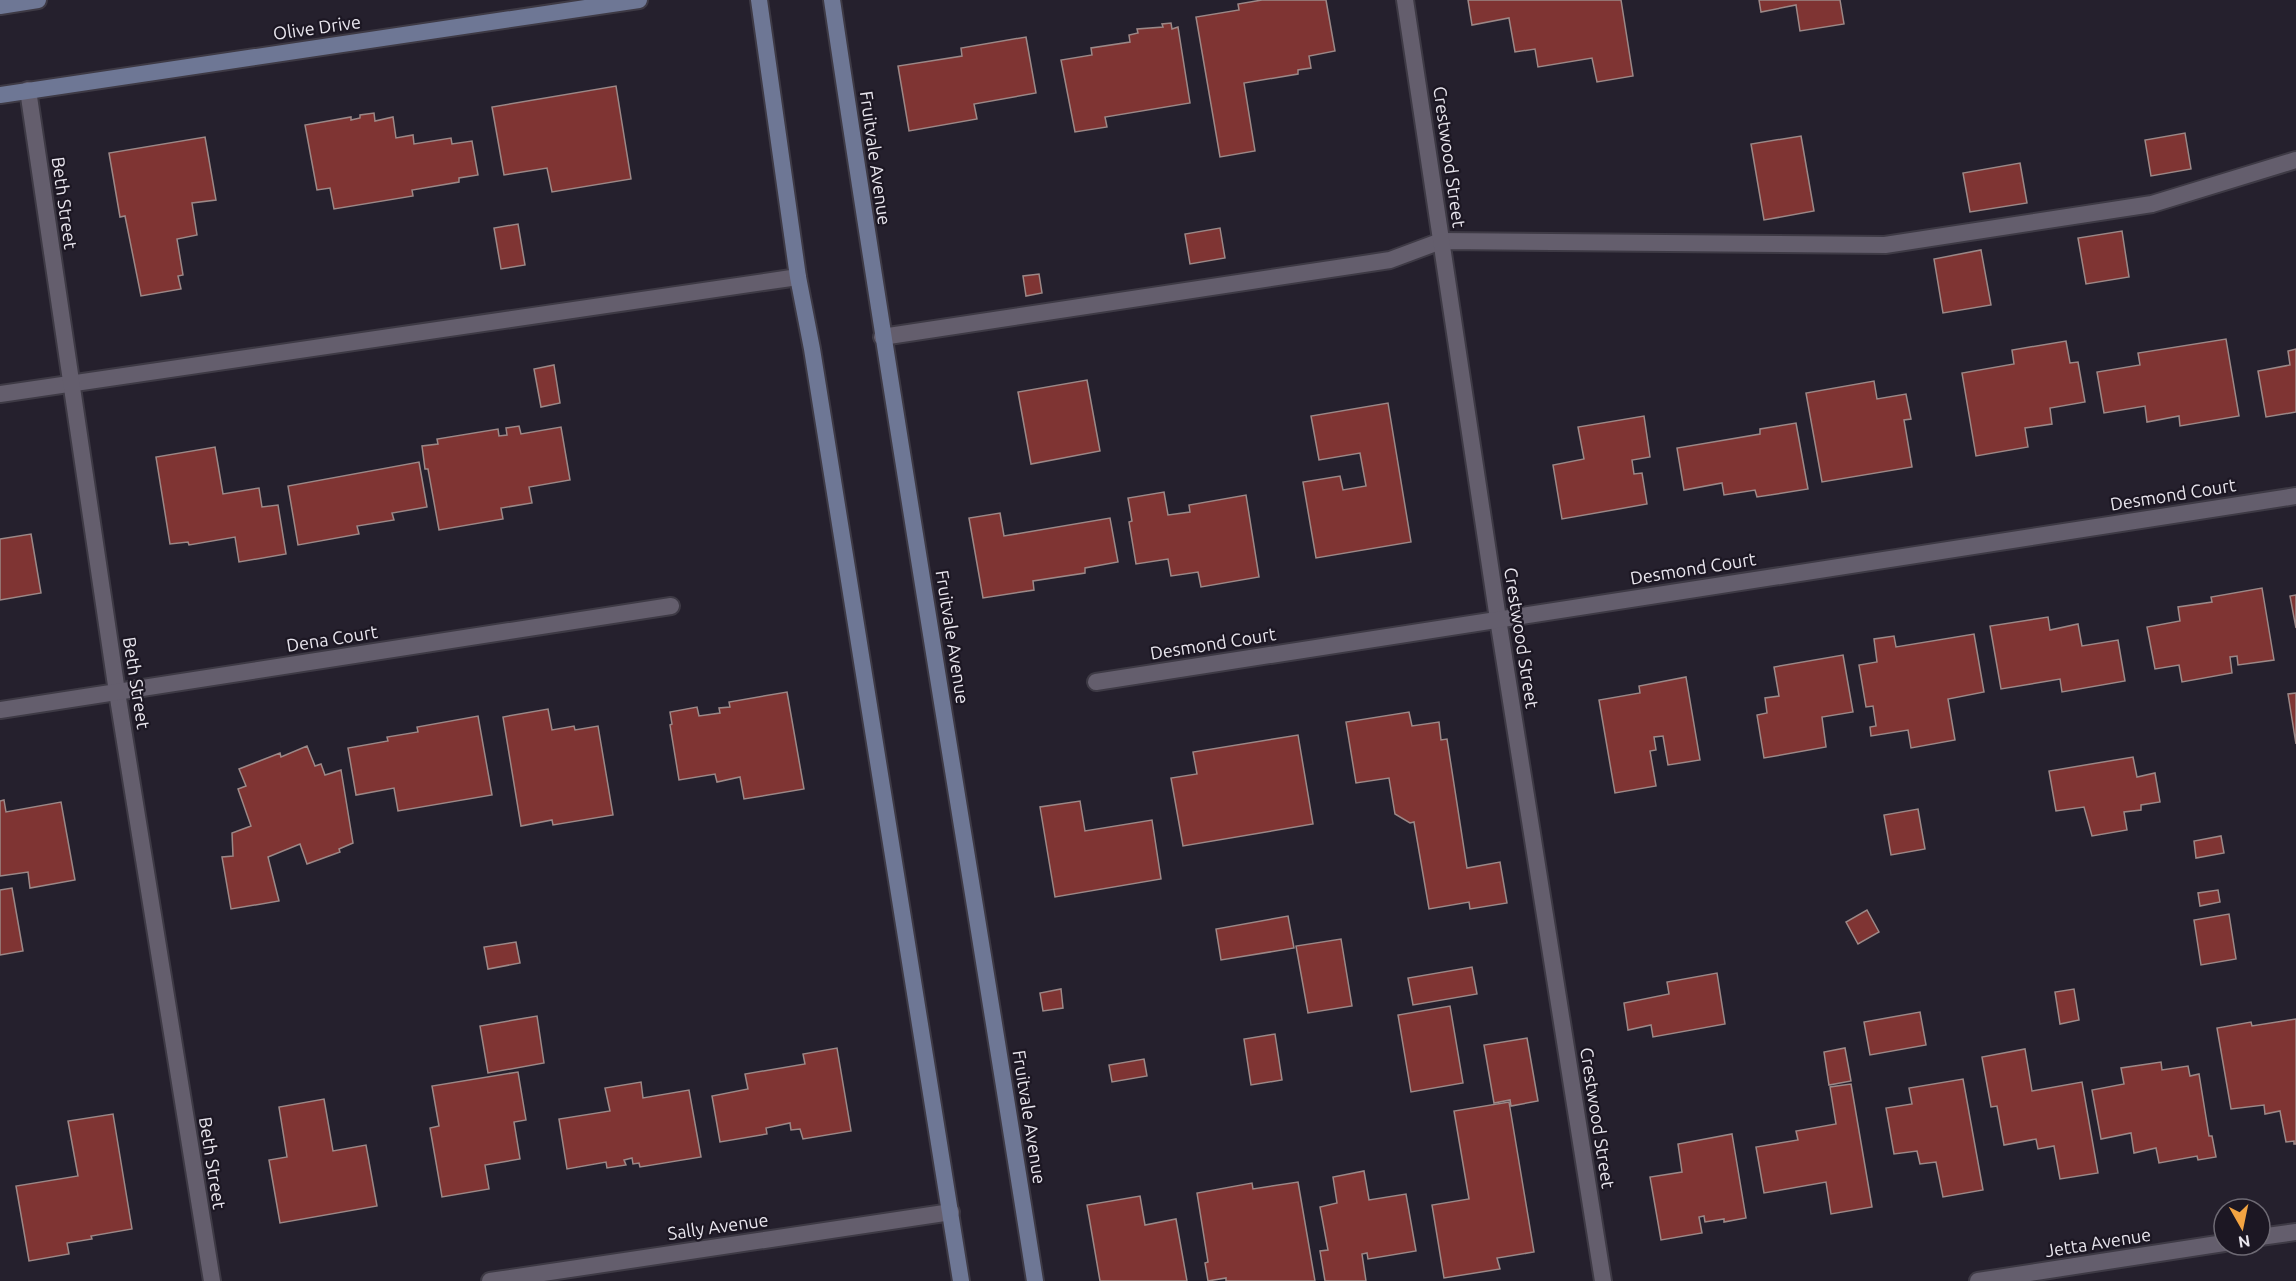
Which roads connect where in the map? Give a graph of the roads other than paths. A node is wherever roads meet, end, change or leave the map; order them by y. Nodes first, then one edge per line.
1 (38, 0) edge
2 (639, 0) edge
3 (759, 0) edge
4 (831, 0) edge
5 (1406, 0) edge
6 (0, 6) edge
7 (28, 90) junction
8 (0, 94) edge
9 (2296, 160) edge
10 (1441, 241) junction
11 (798, 277) junction
12 (882, 337) junction
13 (71, 382) junction
14 (0, 394) edge
15 (2296, 496) edge
16 (671, 606) dead end
17 (1498, 619) junction
18 (1096, 682) dead end
19 (117, 692) junction
20 (0, 710) edge
21 (951, 1212) junction
22 (2296, 1232) edge
23 (2272, 1235) edge
24 (2212, 1245) edge
25 (212, 1281) edge
26 (490, 1281) edge
27 (961, 1281) edge
28 (1035, 1281) edge
29 (1603, 1281) edge
30 (1978, 1281) edge

1 - 6 main road
2 - 7 main road, Olive Drive
3 - 11 main road
4 - 12 main road, Fruitvale Avenue
5 - 10 street, Crestwood Street
7 - 8 main road, Olive Drive
7 - 13 street, Beth Street
9 - 10 street
10 - 12 street
10 - 17 street, Crestwood Street
11 - 13 street
11 - 21 main road
12 - 28 main road, Fruitvale Avenue
13 - 14 street
13 - 19 street, Beth Street
15 - 17 street, Desmond Court
16 - 19 street, Dena Court
17 - 18 street, Desmond Court
17 - 29 street, Crestwood Street
19 - 20 street, Dena Court
19 - 25 street, Beth Street
21 - 26 street, Sally Avenue
21 - 27 main road
22 - 23 street
24 - 30 street, Jetta Avenue

